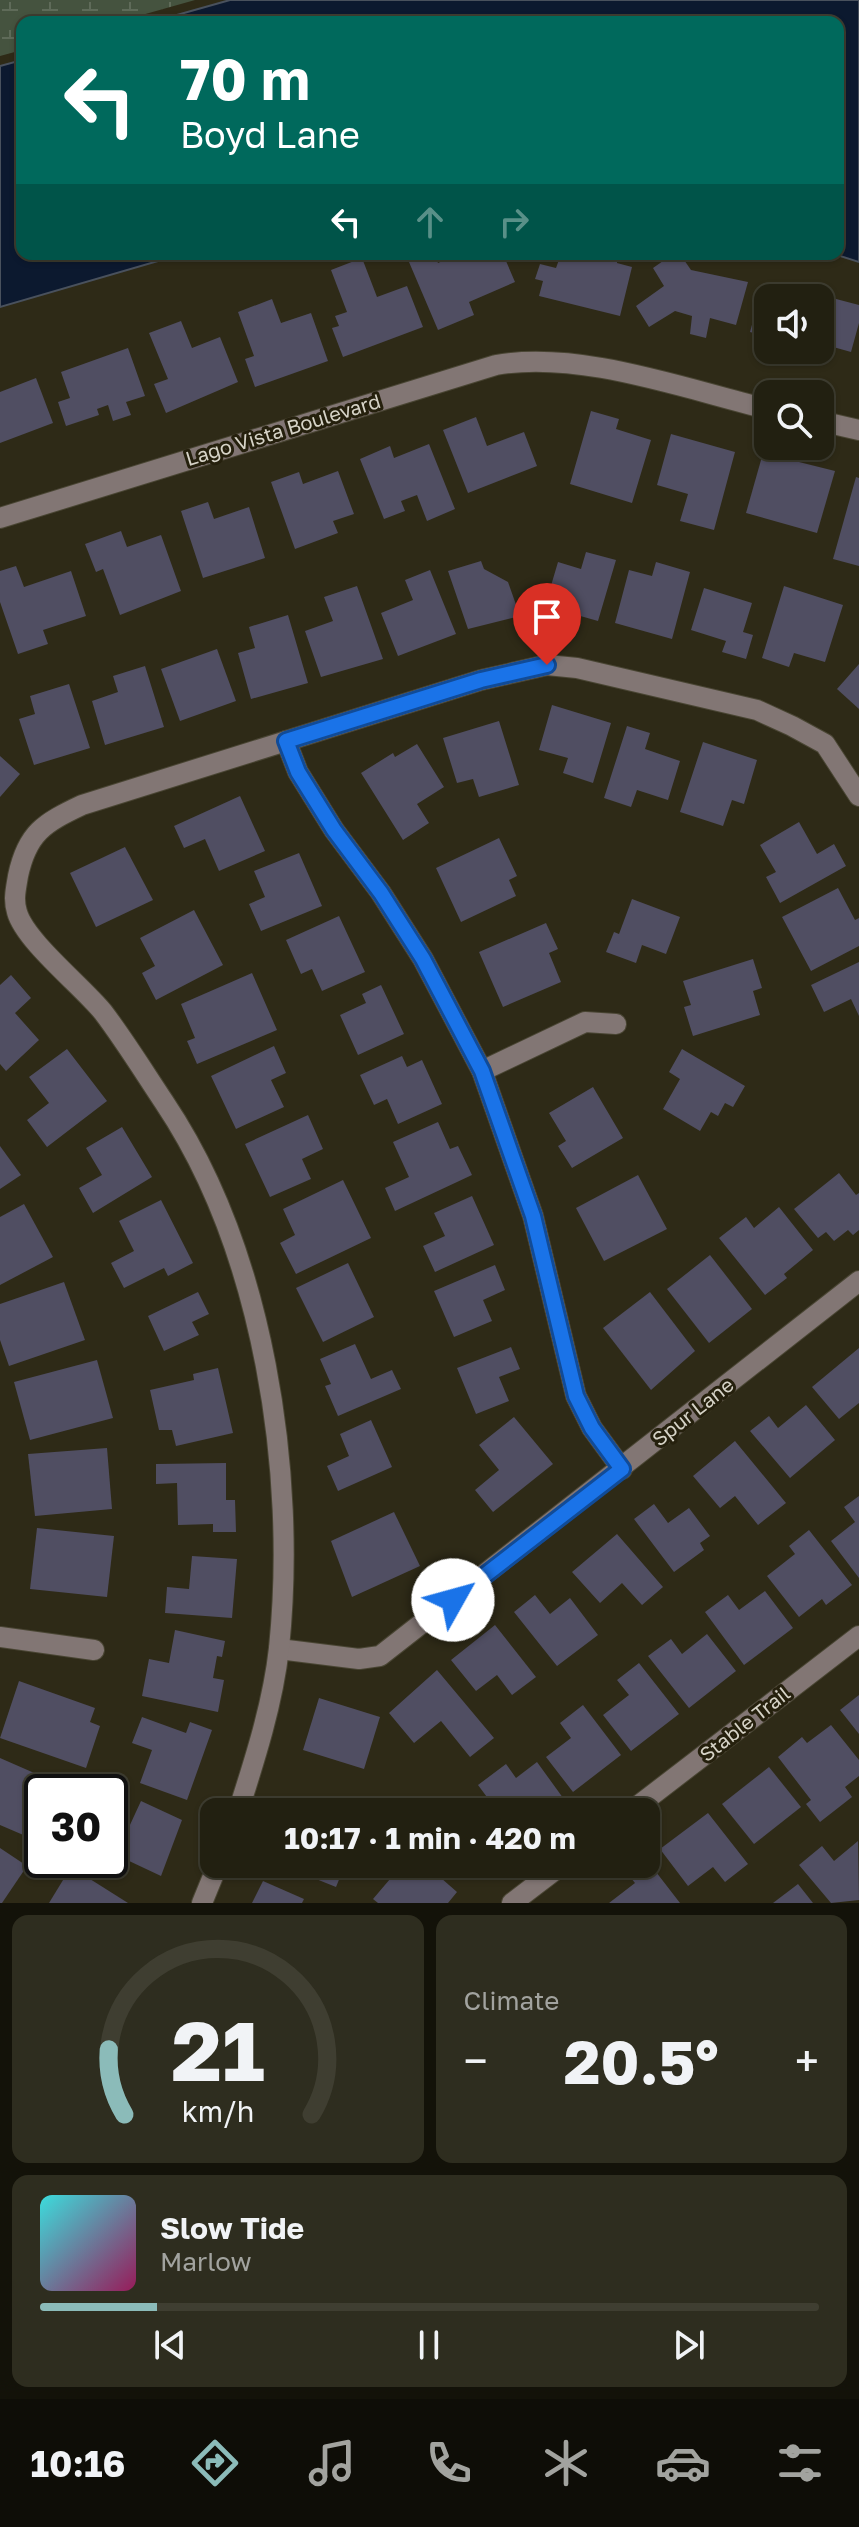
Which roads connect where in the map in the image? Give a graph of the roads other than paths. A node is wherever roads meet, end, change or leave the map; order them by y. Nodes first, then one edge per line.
1 (754, 406) edge
2 (834, 424) edge
3 (859, 430) edge
4 (0, 518) edge
5 (286, 741) junction
6 (859, 796) edge
7 (616, 1024) dead end
8 (482, 1071) junction
9 (859, 1281) edge
10 (622, 1469) junction
11 (859, 1636) edge
12 (0, 1637) edge
13 (279, 1649) junction
14 (94, 1650) dead end
15 (243, 1798) edge
16 (648, 1798) edge
17 (212, 1878) edge
18 (545, 1878) edge
19 (202, 1903) edge
20 (512, 1903) edge

1 - 4 street, Lago Vista Boulevard
2 - 3 street
5 - 6 street
5 - 8 street
5 - 13 street
7 - 8 street
8 - 10 street
9 - 10 street, Spur Lane
10 - 13 street, Spur Lane
11 - 16 street, Stable Trail
12 - 14 street
13 - 15 street
17 - 19 street
18 - 20 street

